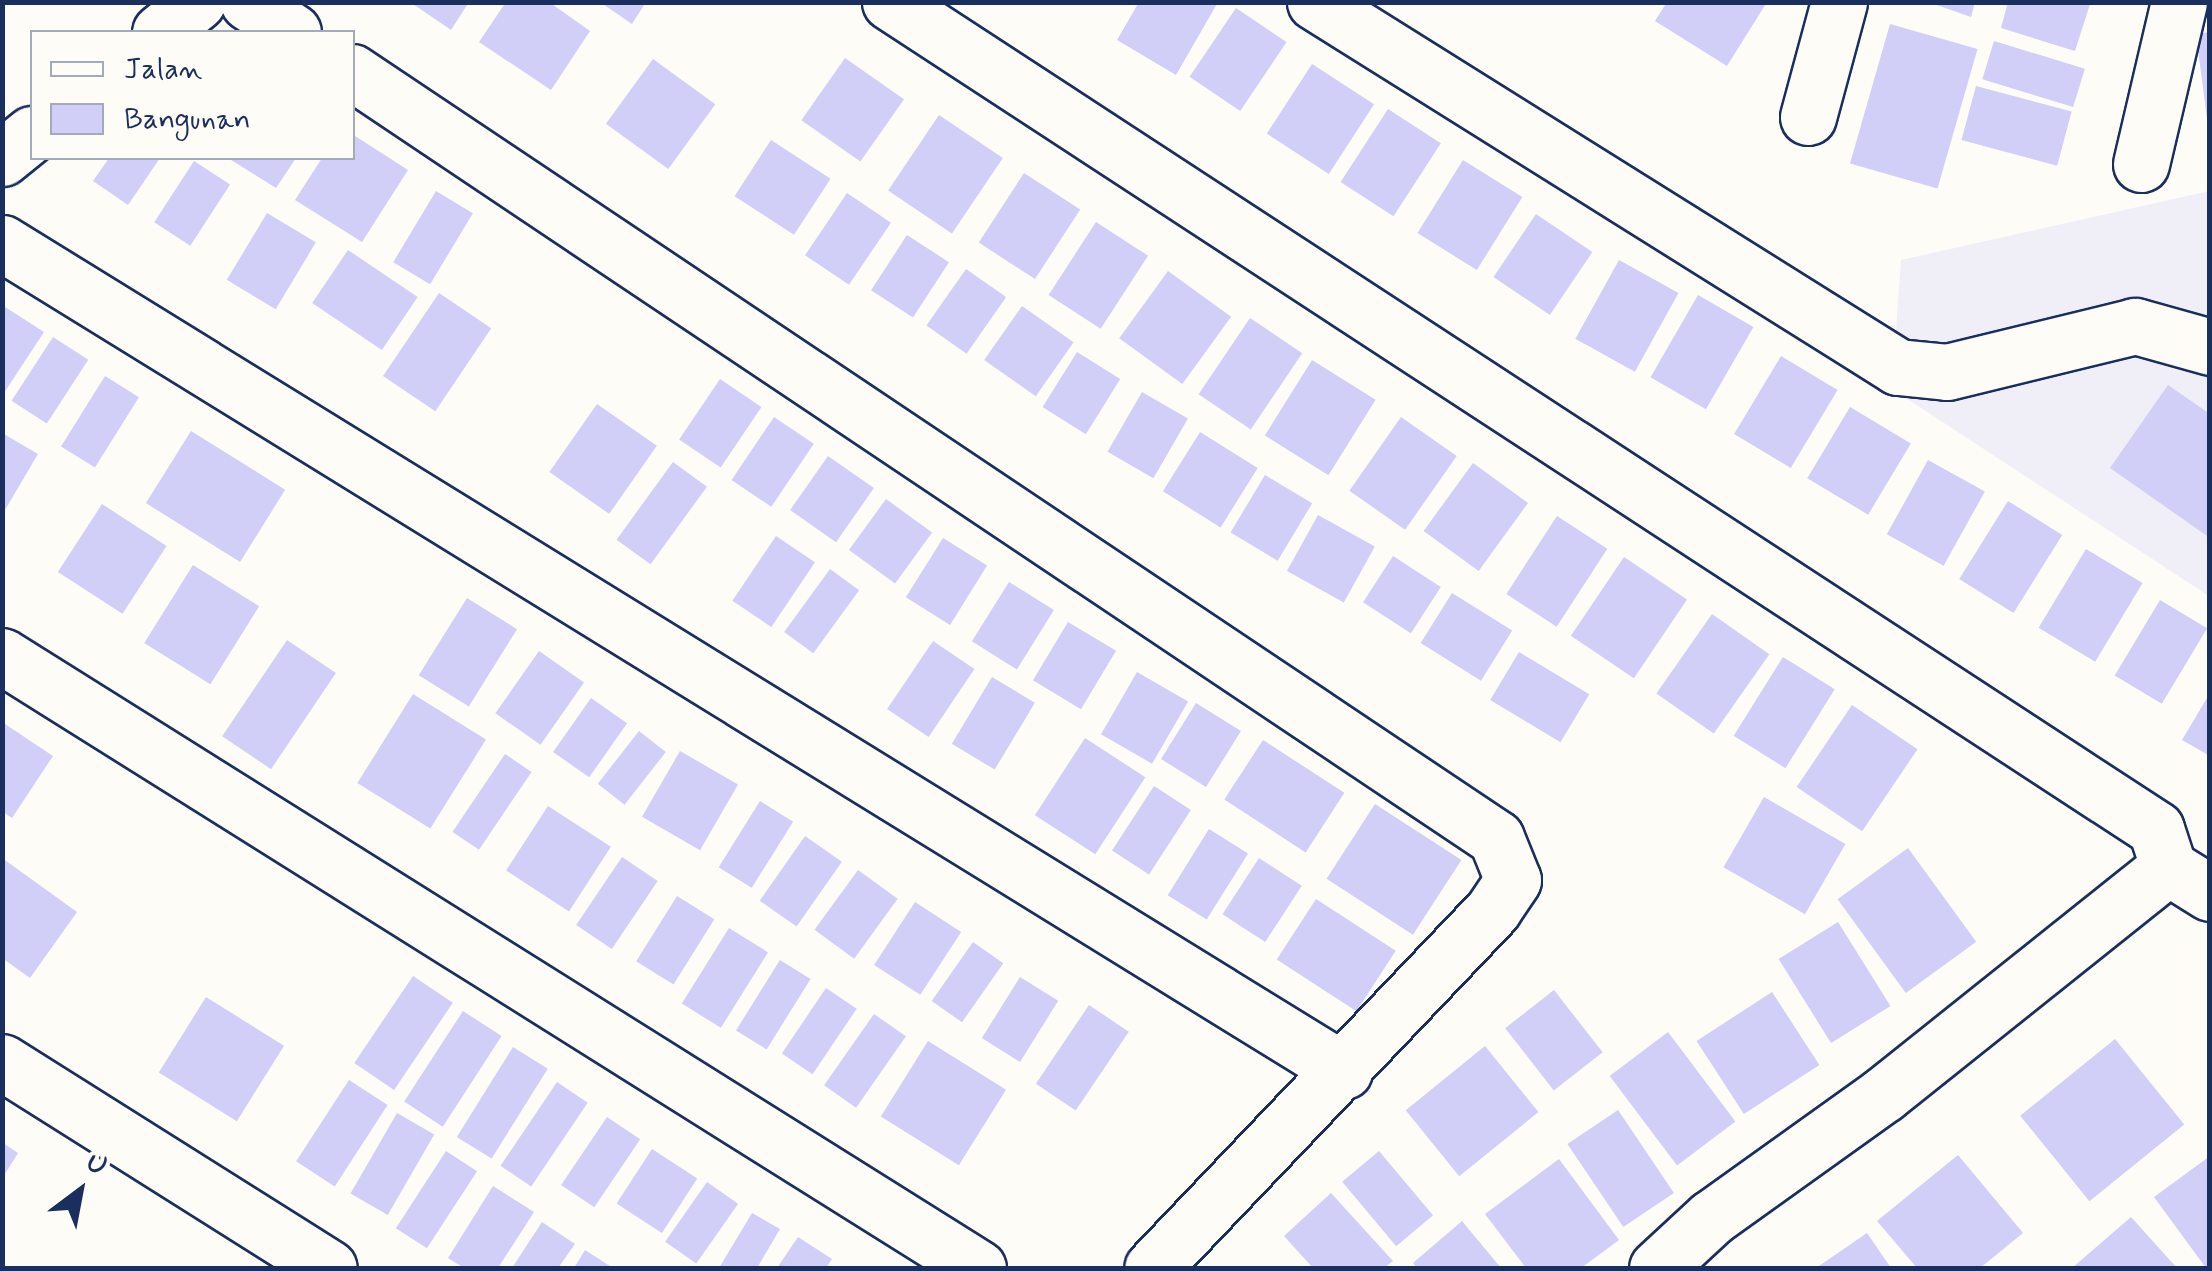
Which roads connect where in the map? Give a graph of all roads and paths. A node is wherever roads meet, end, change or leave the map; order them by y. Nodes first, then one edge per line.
1 (197, 2) edge
2 (248, 2) edge
3 (890, 2) edge
4 (1315, 2) edge
5 (1840, 2) edge
6 (2179, 2) edge
7 (162, 30) edge
8 (290, 30) edge
9 (355, 74) edge
10 (1808, 116) dead end
11 (30, 136) edge
12 (2, 158) edge
13 (2141, 164) dead end
14 (2, 243) edge
15 (2210, 347) edge
16 (2, 656) edge
17 (2189, 880) edge
18 (2, 1062) edge
19 (1344, 1071) junction
20 (329, 1268) edge
21 (978, 1268) edge
22 (1152, 1268) edge
23 (1657, 1268) edge

1 - 7 street
2 - 8 street
3 - 17 street
4 - 15 street
5 - 10 street
6 - 13 street
9 - 19 street
11 - 12 street
14 - 19 street
16 - 21 street
17 - 23 street
18 - 20 street
19 - 22 street

